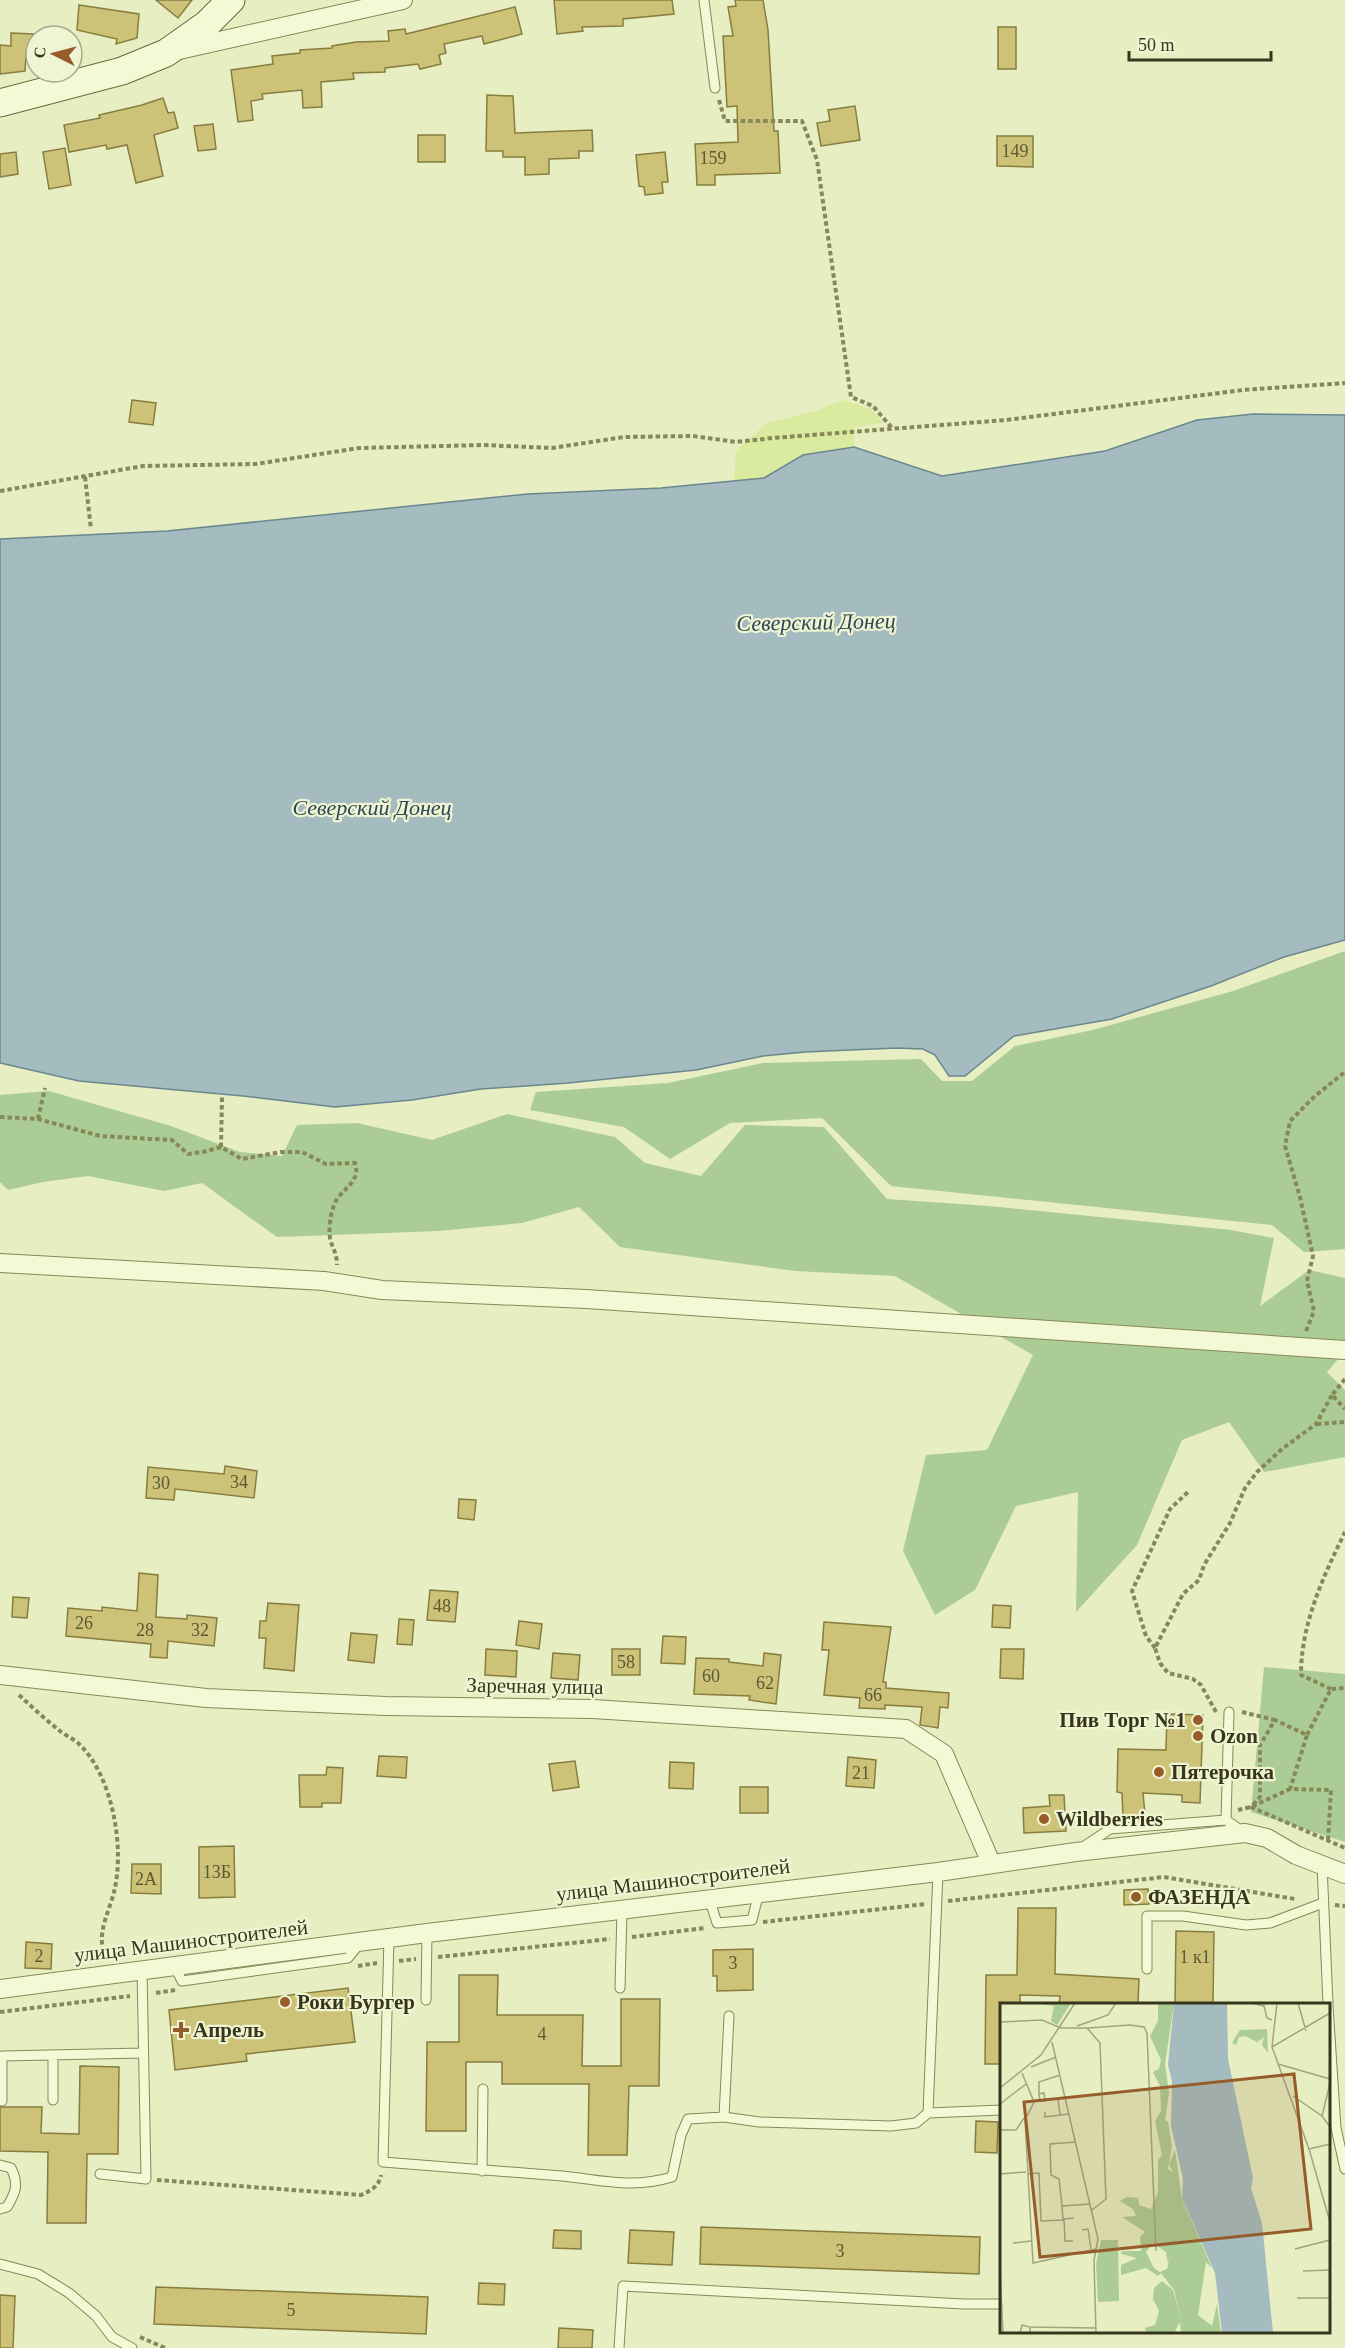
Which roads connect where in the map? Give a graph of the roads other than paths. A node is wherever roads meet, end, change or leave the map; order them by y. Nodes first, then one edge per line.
1 (231, 0) edge
2 (403, 0) edge
3 (704, 0) edge
4 (166, 53) junction
5 (716, 88) road end
6 (0, 103) edge
7 (0, 1263) edge
8 (1345, 1350) edge
9 (5, 1681) edge
10 (1229, 1712) road end
11 (1226, 1820) junction
12 (1245, 1833) junction
13 (1076, 1852) junction
14 (991, 1863) junction
15 (1322, 1865) junction
16 (938, 1872) junction
17 (1345, 1874) edge
18 (759, 1892) junction
19 (709, 1898) junction
20 (1323, 1903) junction
21 (622, 1910) junction
22 (427, 1933) junction
23 (389, 1938) junction
24 (142, 1969) junction
25 (1147, 1969) dead end
26 (620, 1988) dead end
27 (0, 1989) edge
28 (426, 2001) dead end
29 (1328, 2003) edge
30 (729, 2016) dead end
31 (1330, 2036) edge
32 (143, 2053) junction
33 (53, 2055) junction
34 (483, 2089) dead end
35 (2, 2100) dead end
36 (53, 2100) dead end
37 (1000, 2110) edge
38 (928, 2113) junction
39 (724, 2117) junction
40 (0, 2165) edge
41 (1345, 2169) edge
42 (482, 2171) junction
43 (100, 2174) dead end
44 (0, 2209) edge
45 (0, 2264) edge
46 (1000, 2304) edge
47 (112, 2337) junction
48 (124, 2348) edge
49 (132, 2348) edge
50 (619, 2348) edge

1 - 4 street
2 - 4 street
3 - 5 lane
4 - 6 street
7 - 8 street
9 - 14 street, Заречная улица
10 - 11 lane
11 - 12 lane
11 - 13 lane
12 - 13 street, улица Машиностроителей
12 - 15 street, улица Машиностроителей
13 - 14 street, улица Машиностроителей
14 - 16 street, улица Машиностроителей
15 - 17 street, улица Машиностроителей
15 - 20 lane
16 - 18 street, улица Машиностроителей
16 - 38 lane
18 - 19 street, улица Машиностроителей
18 - 19 lane
19 - 21 street, улица Машиностроителей
20 - 25 lane
20 - 29 lane
21 - 22 street, улица Машиностроителей
21 - 26 lane
22 - 23 street, улица Машиностроителей
22 - 28 lane
23 - 24 street, улица Машиностроителей
23 - 42 lane
24 - 27 street, улица Машиностроителей
24 - 32 lane
30 - 39 lane
31 - 41 lane
32 - 33 lane
32 - 43 lane
33 - 35 lane
33 - 36 lane
34 - 42 lane
37 - 38 lane
38 - 39 lane
39 - 42 lane
40 - 44 lane
45 - 47 lane
46 - 50 lane
47 - 48 lane
47 - 49 lane

